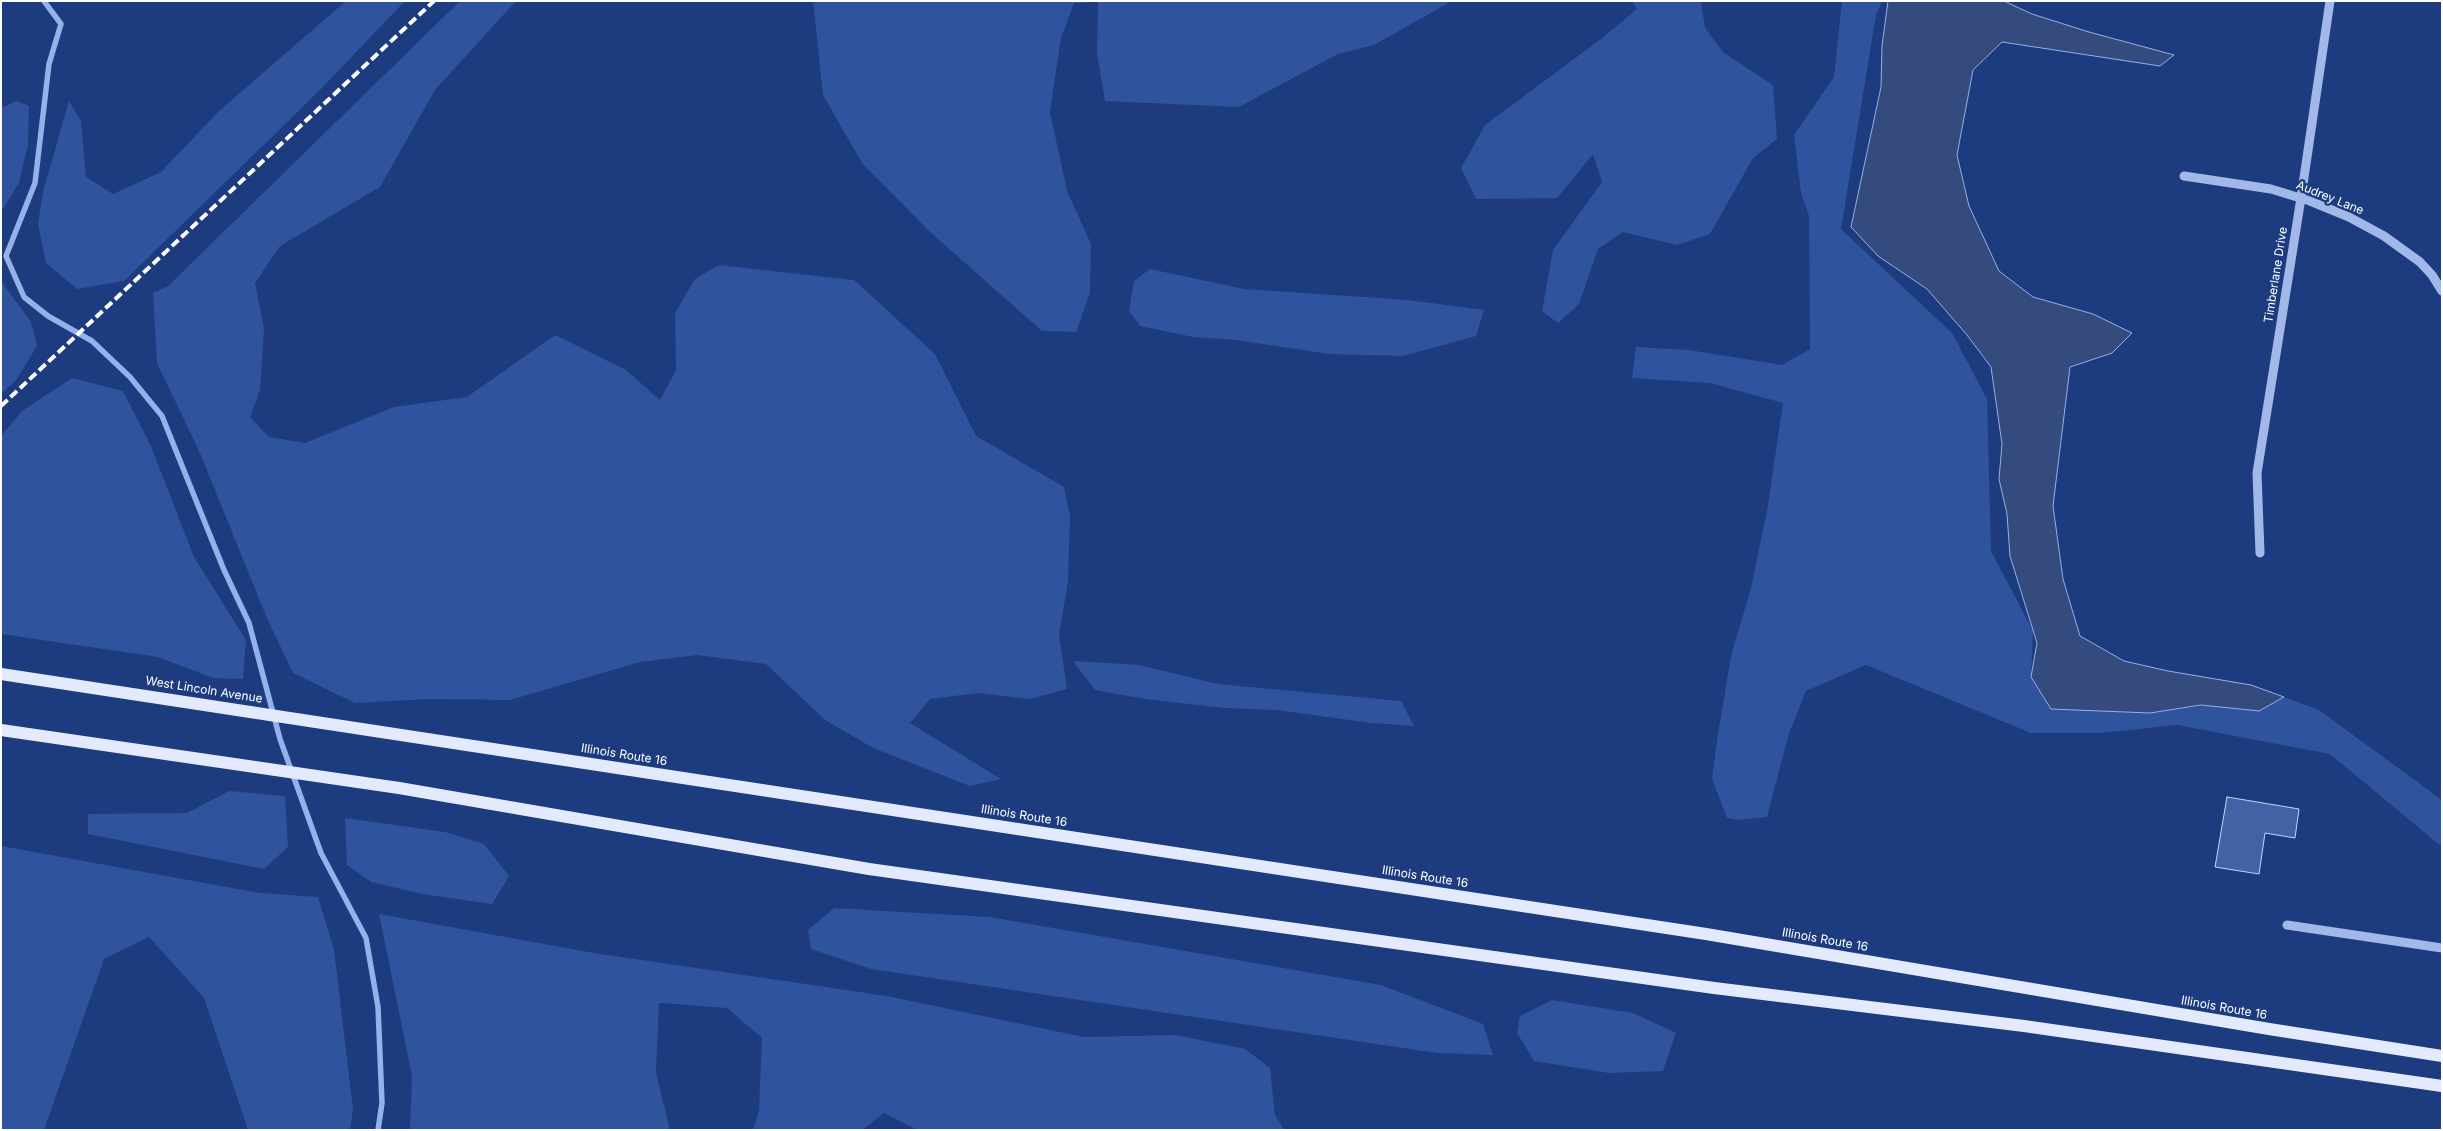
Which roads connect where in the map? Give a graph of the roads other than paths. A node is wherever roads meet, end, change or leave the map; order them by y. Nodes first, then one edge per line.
1 (2330, 1) edge
2 (2184, 176) dead end
3 (2301, 198) junction
4 (2442, 291) edge
5 (2260, 553) dead end
6 (1, 674) edge
7 (1, 730) edge
8 (402, 735) joint
9 (2287, 925) dead end
10 (2442, 948) edge
11 (2442, 1056) edge
12 (2442, 1086) edge

1 - 3 street, Timberlane Drive
2 - 3 street, Audrey Lane
3 - 4 street, Audrey Lane
3 - 5 street, Timberlane Drive
6 - 8 main road, West Lincoln Avenue
7 - 12 main road
8 - 11 main road, Illinois Route 16
9 - 10 street

